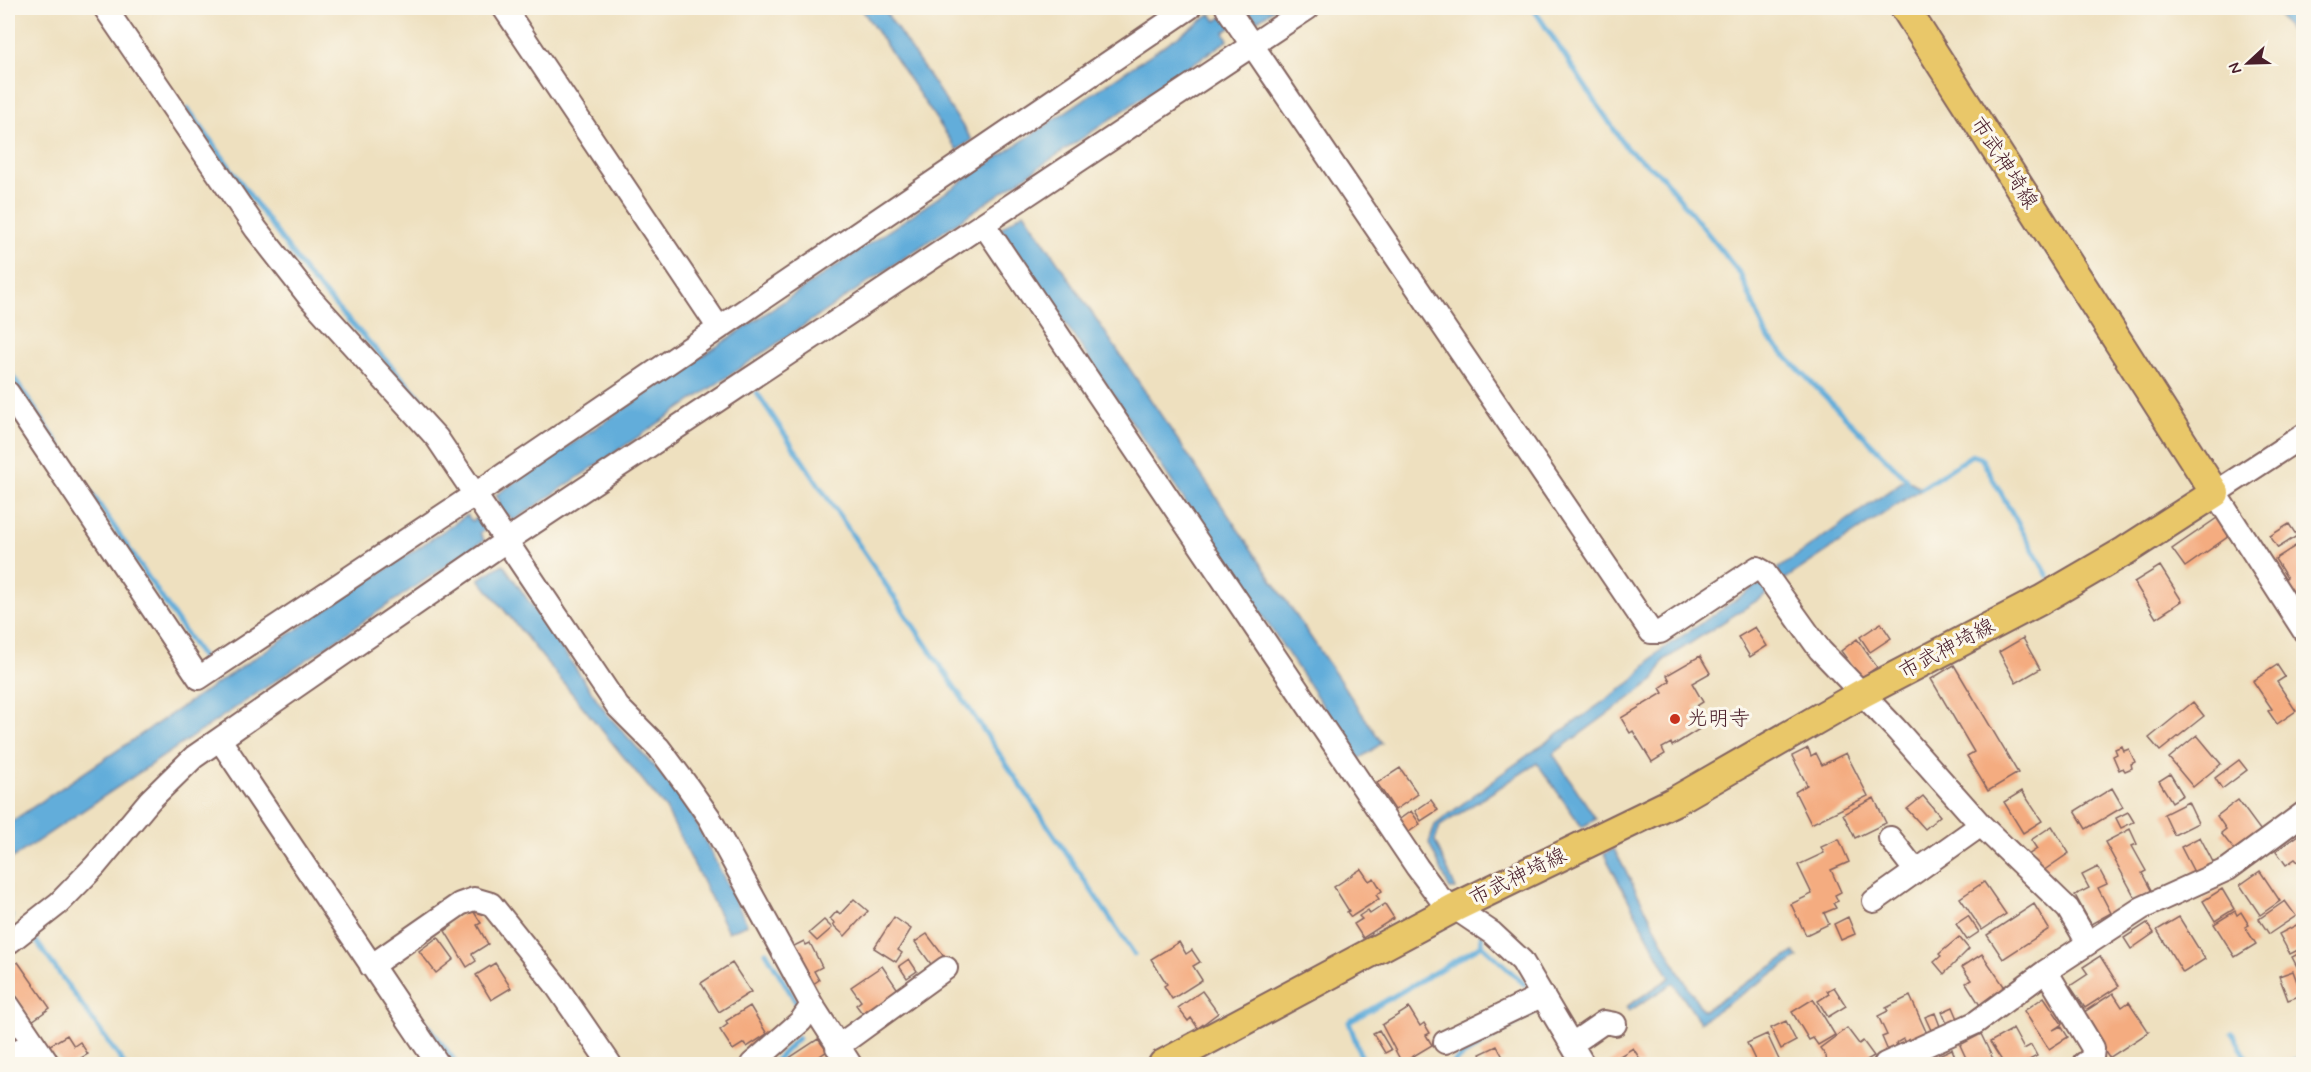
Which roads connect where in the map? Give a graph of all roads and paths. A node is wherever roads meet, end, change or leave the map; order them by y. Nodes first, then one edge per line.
1 (105, 8) edge
2 (504, 8) edge
3 (1189, 8) edge
4 (1308, 8) edge
5 (1905, 8) edge
6 (1231, 14) edge
7 (1251, 45) junction
8 (984, 225) junction
9 (719, 328) junction
10 (8, 393) edge
11 (2304, 435) edge
12 (2215, 493) junction
13 (490, 518) junction
14 (2304, 631) edge
15 (1861, 694) junction
16 (220, 740) junction
17 (2301, 820) edge
18 (1981, 825) junction
19 (1890, 838) dead end
20 (1915, 870) junction
21 (1874, 901) dead end
22 (1454, 908) junction
23 (8, 943) edge
24 (2088, 943) junction
25 (372, 966) junction
26 (946, 968) dead end
27 (2049, 978) junction
28 (1543, 995) junction
29 (8, 1005) edge
30 (812, 1005) junction
31 (1616, 1024) dead end
32 (32, 1042) junction
33 (1445, 1042) dead end
34 (1572, 1044) junction
35 (843, 1056) edge
36 (8, 1058) edge
37 (48, 1065) edge
38 (438, 1065) edge
39 (610, 1065) edge
40 (752, 1065) edge
41 (1163, 1065) edge
42 (1583, 1065) edge
43 (1885, 1065) edge
44 (2084, 1065) edge

1 - 13 street
2 - 9 street
3 - 9 street
4 - 7 street
5 - 12 main road, 市武神埼線
6 - 7 street
7 - 8 street
7 - 15 street
8 - 13 street
8 - 22 street
9 - 13 street
10 - 13 street
11 - 12 street
12 - 14 street
12 - 15 main road, 市武神埼線
13 - 16 street
13 - 30 street
15 - 18 street
15 - 22 main road, 市武神埼線
16 - 23 street
16 - 25 street
17 - 24 street
18 - 20 street
18 - 24 street
19 - 20 street
20 - 21 street
22 - 28 street
22 - 41 main road, 市武神埼線
24 - 27 street
25 - 38 street
25 - 39 street
26 - 35 street
27 - 43 street
27 - 44 street
28 - 33 street
28 - 34 street
29 - 32 street
30 - 35 street
30 - 40 street
31 - 34 street
32 - 36 street
32 - 37 street
34 - 42 street

